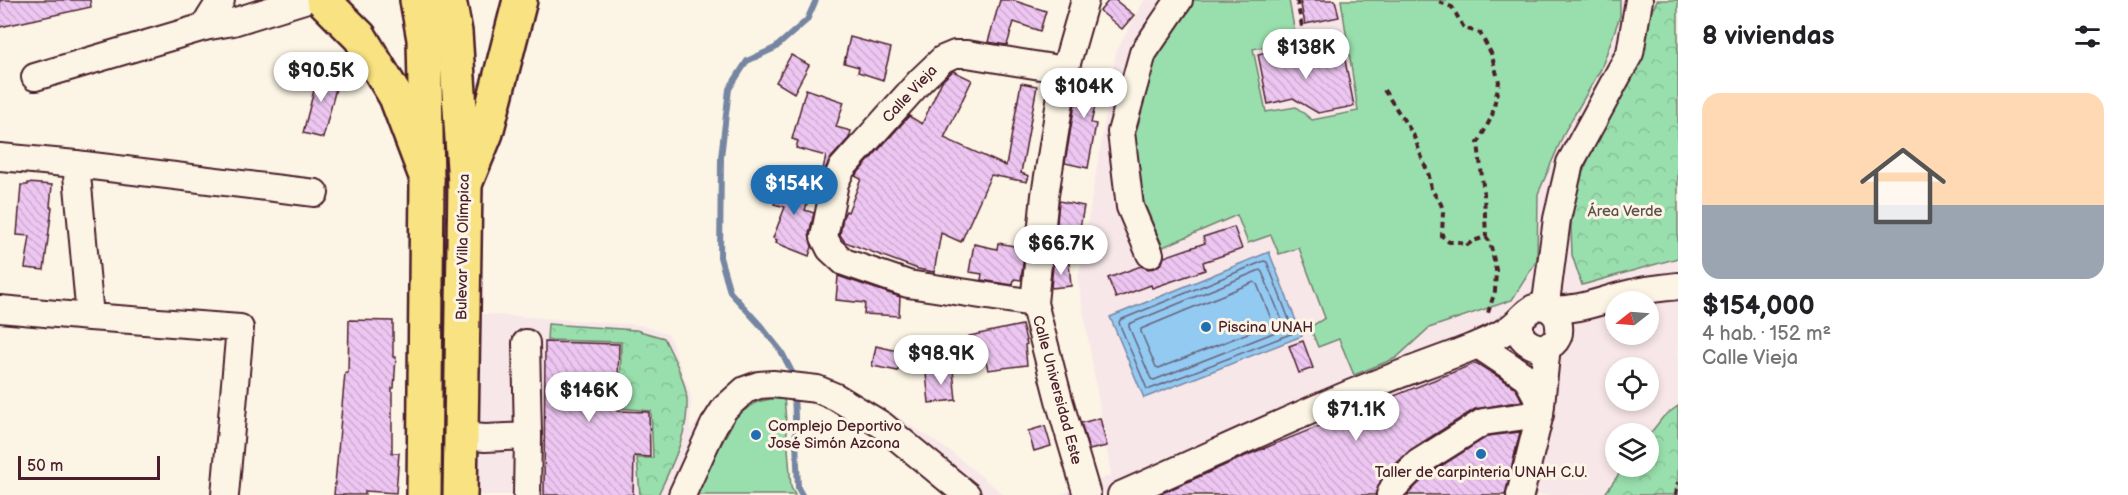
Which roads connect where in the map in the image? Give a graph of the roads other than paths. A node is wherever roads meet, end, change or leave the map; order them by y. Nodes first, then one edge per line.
1 (221, 0) edge
2 (304, 0) edge
3 (323, 0) edge
4 (417, 0) edge
5 (449, 0) edge
6 (520, 0) edge
7 (1085, 0) edge
8 (1179, 0) edge
9 (1639, 0) edge
10 (204, 27) junction
11 (1065, 69) junction
12 (35, 77) dead end
13 (0, 157) edge
14 (76, 164) junction
15 (427, 179) junction
16 (465, 184) junction
17 (315, 193) dead end
18 (1150, 254) dead end
19 (1678, 286) edge
20 (1034, 303) junction
21 (0, 309) edge
22 (90, 316) junction
23 (1538, 323) junction
24 (526, 343) dead end
25 (1478, 345) junction
26 (1540, 409) junction
27 (460, 436) junction
28 (528, 436) junction
29 (225, 495) edge
30 (424, 495) edge
31 (460, 495) edge
32 (526, 495) edge
33 (682, 495) edge
34 (967, 495) edge
35 (1087, 495) edge
36 (1121, 495) edge
37 (1390, 495) edge
38 (1520, 495) edge

1 - 10 street
2 - 10 street
3 - 15 main road
4 - 15 main road
5 - 16 main road, Bulevar Villa Olímpica
6 - 16 main road
7 - 11 street, Calle Universidad Este
8 - 18 street
9 - 23 street
10 - 12 street
11 - 20 street, Calle Universidad Este
11 - 20 street, Calle Vieja
13 - 14 street
14 - 17 street
14 - 22 street
15 - 30 main road
16 - 27 main road, Bulevar Villa Olímpica
19 - 23 street
20 - 35 street, Calle Universidad Este
21 - 22 street
22 - 29 street
23 - 25 street
23 - 26 street
24 - 28 street
25 - 26 street
25 - 36 street
26 - 37 street
26 - 38 street
27 - 28 street
27 - 31 main road, Bulevar Villa Olímpica
28 - 32 street
33 - 34 street

